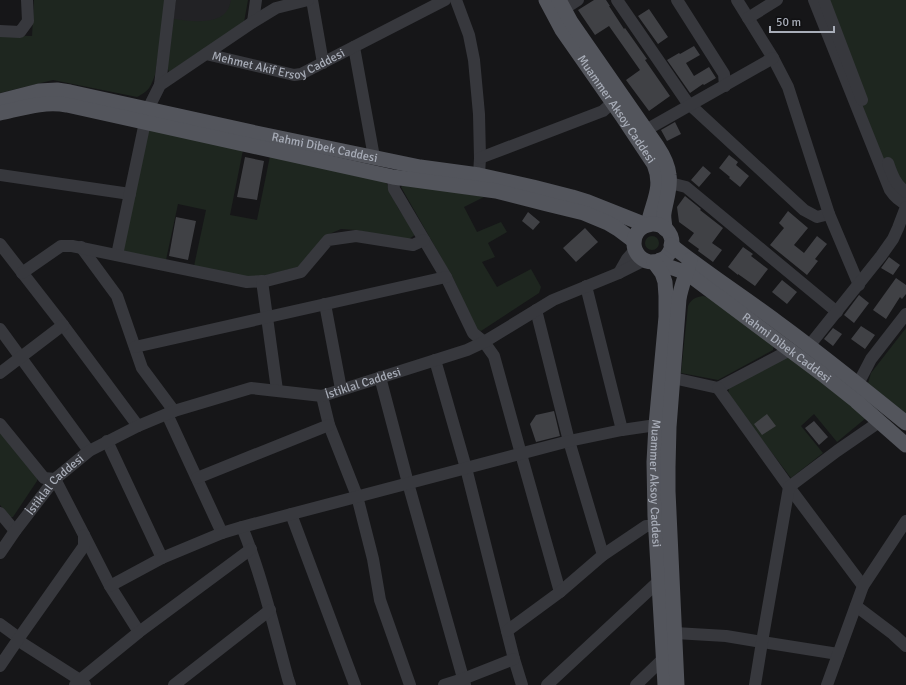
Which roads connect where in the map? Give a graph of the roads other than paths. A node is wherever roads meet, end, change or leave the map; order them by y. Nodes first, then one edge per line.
1 (27, 0) edge
2 (170, 0) edge
3 (256, 0) edge
4 (308, 0) edge
5 (312, 0) edge
6 (445, 0) edge
7 (456, 0) edge
8 (546, 0) edge
9 (578, 0) edge
10 (617, 0) edge
11 (677, 0) edge
12 (737, 0) edge
13 (777, 0) edge
14 (814, 0) edge
15 (824, 0) edge
16 (561, 5) edge
17 (748, 18) junction
18 (253, 22) junction
19 (0, 31) edge
20 (354, 47) junction
21 (206, 54) junction
22 (773, 58) junction
23 (323, 63) junction
24 (160, 85) junction
25 (725, 86) junction
26 (0, 101) edge
27 (612, 103) junction
28 (691, 105) junction
29 (0, 113) edge
30 (146, 115) junction
31 (646, 130) junction
32 (374, 157) junction
33 (480, 158) junction
34 (0, 175) edge
35 (480, 175) junction
36 (393, 177) junction
37 (670, 183) junction
38 (906, 192) edge
39 (130, 194) junction
40 (906, 204) edge
41 (906, 207) edge
42 (829, 214) junction
43 (647, 225) junction
44 (665, 229) junction
45 (902, 230) edge
46 (424, 240) junction
47 (0, 244) edge
48 (671, 245) junction
49 (81, 247) junction
50 (646, 254) junction
51 (117, 255) junction
52 (688, 266) junction
53 (22, 272) junction
54 (446, 277) junction
55 (262, 281) junction
56 (859, 284) junction
57 (586, 286) junction
58 (709, 289) junction
59 (325, 304) junction
60 (679, 305) junction
61 (536, 310) junction
62 (837, 312) junction
63 (906, 314) edge
64 (267, 318) junction
65 (63, 325) junction
66 (0, 329) edge
67 (484, 342) junction
68 (809, 346) junction
69 (135, 348) junction
70 (790, 350) junction
71 (21, 357) junction
72 (435, 360) junction
73 (0, 373) edge
74 (380, 377) junction
75 (673, 378) junction
76 (858, 384) junction
77 (718, 388) junction
78 (342, 389) junction
79 (277, 390) junction
80 (322, 396) junction
81 (171, 413) junction
82 (880, 422) junction
83 (906, 423) edge
84 (0, 424) edge
85 (329, 425) junction
86 (656, 425) junction
87 (138, 426) junction
88 (622, 430) junction
89 (107, 441) junction
90 (569, 441) junction
91 (906, 446) edge
92 (89, 451) junction
93 (521, 454) junction
94 (466, 468) junction
95 (197, 478) junction
96 (55, 479) junction
97 (408, 483) junction
98 (789, 487) junction
99 (357, 496) junction
100 (0, 513) edge
101 (291, 514) junction
102 (906, 521) edge
103 (656, 526) junction
104 (242, 527) junction
105 (15, 531) junction
106 (222, 533) junction
107 (84, 535) junction
108 (251, 549) junction
109 (0, 553) edge
110 (603, 555) junction
111 (162, 558) junction
112 (660, 581) junction
113 (110, 586) junction
114 (863, 586) junction
115 (560, 592) junction
116 (856, 606) junction
117 (270, 610) junction
118 (0, 624) edge
119 (507, 631) junction
120 (139, 632) junction
121 (675, 633) junction
122 (19, 638) junction
123 (762, 642) junction
124 (906, 646) edge
125 (838, 654) junction
126 (664, 658) junction
127 (514, 659) junction
128 (0, 666) edge
129 (464, 682) edge
130 (80, 683) edge
131 (286, 683) edge
132 (174, 685) edge
133 (355, 685) edge
134 (410, 685) edge
135 (444, 685) edge
136 (522, 685) edge
137 (547, 685) edge
138 (636, 685) edge
139 (665, 685) edge
140 (677, 685) edge
141 (755, 685) edge
142 (827, 685) edge

1 - 19 street
2 - 24 street
3 - 18 street
4 - 18 street
5 - 23 street
6 - 20 street, Mehmet Akif Ersoy Caddesi
7 - 33 street
8 - 27 main road, Muammer Aksoy Caddesi
9 - 16 street
10 - 28 street
11 - 25 street
12 - 17 street
13 - 17 street
14 - 40 street
15 - 38 street
16 - 31 main road
17 - 22 street
18 - 21 street
20 - 23 street, Mehmet Akif Ersoy Caddesi
20 - 32 street
21 - 23 street, Mehmet Akif Ersoy Caddesi
21 - 24 street, Mehmet Akif Ersoy Caddesi
22 - 25 street
22 - 42 street
24 - 30 street, Mehmet Akif Ersoy Caddesi
25 - 28 street
26 - 30 main road, Rahmi Dibek Caddesi
27 - 33 street
27 - 43 main road, Muammer Aksoy Caddesi
28 - 31 street
28 - 42 street
29 - 30 main road, Rahmi Dibek Caddesi
30 - 32 main road, Rahmi Dibek Caddesi
30 - 36 main road, Rahmi Dibek Caddesi
30 - 39 street, Mehmet Akif Ersoy Caddesi
31 - 37 main road
32 - 35 main road, Rahmi Dibek Caddesi
33 - 35 street
34 - 39 street
35 - 43 main road, Rahmi Dibek Caddesi
36 - 46 street
36 - 50 main road, Rahmi Dibek Caddesi
37 - 44 main road
37 - 62 street
39 - 51 street, Mehmet Akif Ersoy Caddesi
41 - 45 street
42 - 56 street
43 - 44 main road, Rahmi Dibek Caddesi
43 - 50 main road
44 - 48 main road
45 - 56 street
46 - 54 street
46 - 55 street
47 - 53 street
48 - 50 main road
48 - 52 main road, Rahmi Dibek Caddesi
49 - 51 street
49 - 53 street
49 - 69 street
50 - 52 main road, Rahmi Dibek Caddesi
50 - 57 street, İstiklal Caddesi
50 - 86 main road, Muammer Aksoy Caddesi
51 - 55 street
52 - 58 main road, Rahmi Dibek Caddesi
52 - 60 main road
52 - 68 main road, Rahmi Dibek Caddesi
53 - 65 street
54 - 59 street
54 - 67 street
55 - 64 street
56 - 62 street
57 - 61 street, İstiklal Caddesi
57 - 88 street
58 - 60 main road
58 - 70 main road, Rahmi Dibek Caddesi
59 - 64 street
59 - 78 street
60 - 75 main road
61 - 67 street, İstiklal Caddesi
61 - 90 street
62 - 68 street
63 - 76 street
64 - 69 street
64 - 79 street
65 - 71 street
65 - 87 street
66 - 71 street
67 - 72 street, İstiklal Caddesi
67 - 93 street
68 - 76 main road, Rahmi Dibek Caddesi
69 - 81 street
70 - 77 street
70 - 82 main road, Rahmi Dibek Caddesi
71 - 73 street
71 - 92 street
72 - 74 street, İstiklal Caddesi
72 - 94 street
74 - 78 street, İstiklal Caddesi
74 - 97 street
75 - 77 street
75 - 121 main road
76 - 83 main road, Rahmi Dibek Caddesi
77 - 98 street
78 - 80 street, İstiklal Caddesi
79 - 80 street, İstiklal Caddesi
79 - 81 street, İstiklal Caddesi
80 - 85 street
81 - 87 street, İstiklal Caddesi
81 - 95 street
82 - 91 main road, Rahmi Dibek Caddesi
82 - 98 street
84 - 96 street
85 - 95 street
85 - 99 street
86 - 88 street
86 - 103 main road, Muammer Aksoy Caddesi
87 - 89 street, İstiklal Caddesi
88 - 90 street
89 - 92 street, İstiklal Caddesi
89 - 111 street
90 - 93 street
90 - 110 street
92 - 96 street, İstiklal Caddesi
93 - 94 street
93 - 115 street
94 - 97 street
94 - 119 street
95 - 106 street
96 - 105 street, İstiklal Caddesi
96 - 107 street
97 - 99 street
97 - 129 street
98 - 114 street
98 - 123 street
99 - 101 street
99 - 134 street
100 - 105 street
101 - 104 street
101 - 133 street
102 - 114 street
103 - 110 street
103 - 112 main road, Muammer Aksoy Caddesi
104 - 106 street
104 - 108 street
105 - 109 street, İstiklal Caddesi
106 - 111 street
107 - 113 street
107 - 122 street
108 - 117 street
108 - 120 street
110 - 115 street
111 - 113 street
112 - 126 main road, Muammer Aksoy Caddesi
112 - 137 street
113 - 120 street
114 - 116 street
115 - 119 street
116 - 124 street
116 - 125 street
117 - 131 street
117 - 132 street
118 - 122 street
119 - 127 street
120 - 130 street
121 - 123 street
121 - 140 main road
122 - 128 street
122 - 130 street
123 - 125 street
123 - 141 street
125 - 142 street
126 - 138 street
126 - 139 main road, Muammer Aksoy Caddesi
127 - 129 street
127 - 136 street
129 - 135 street

